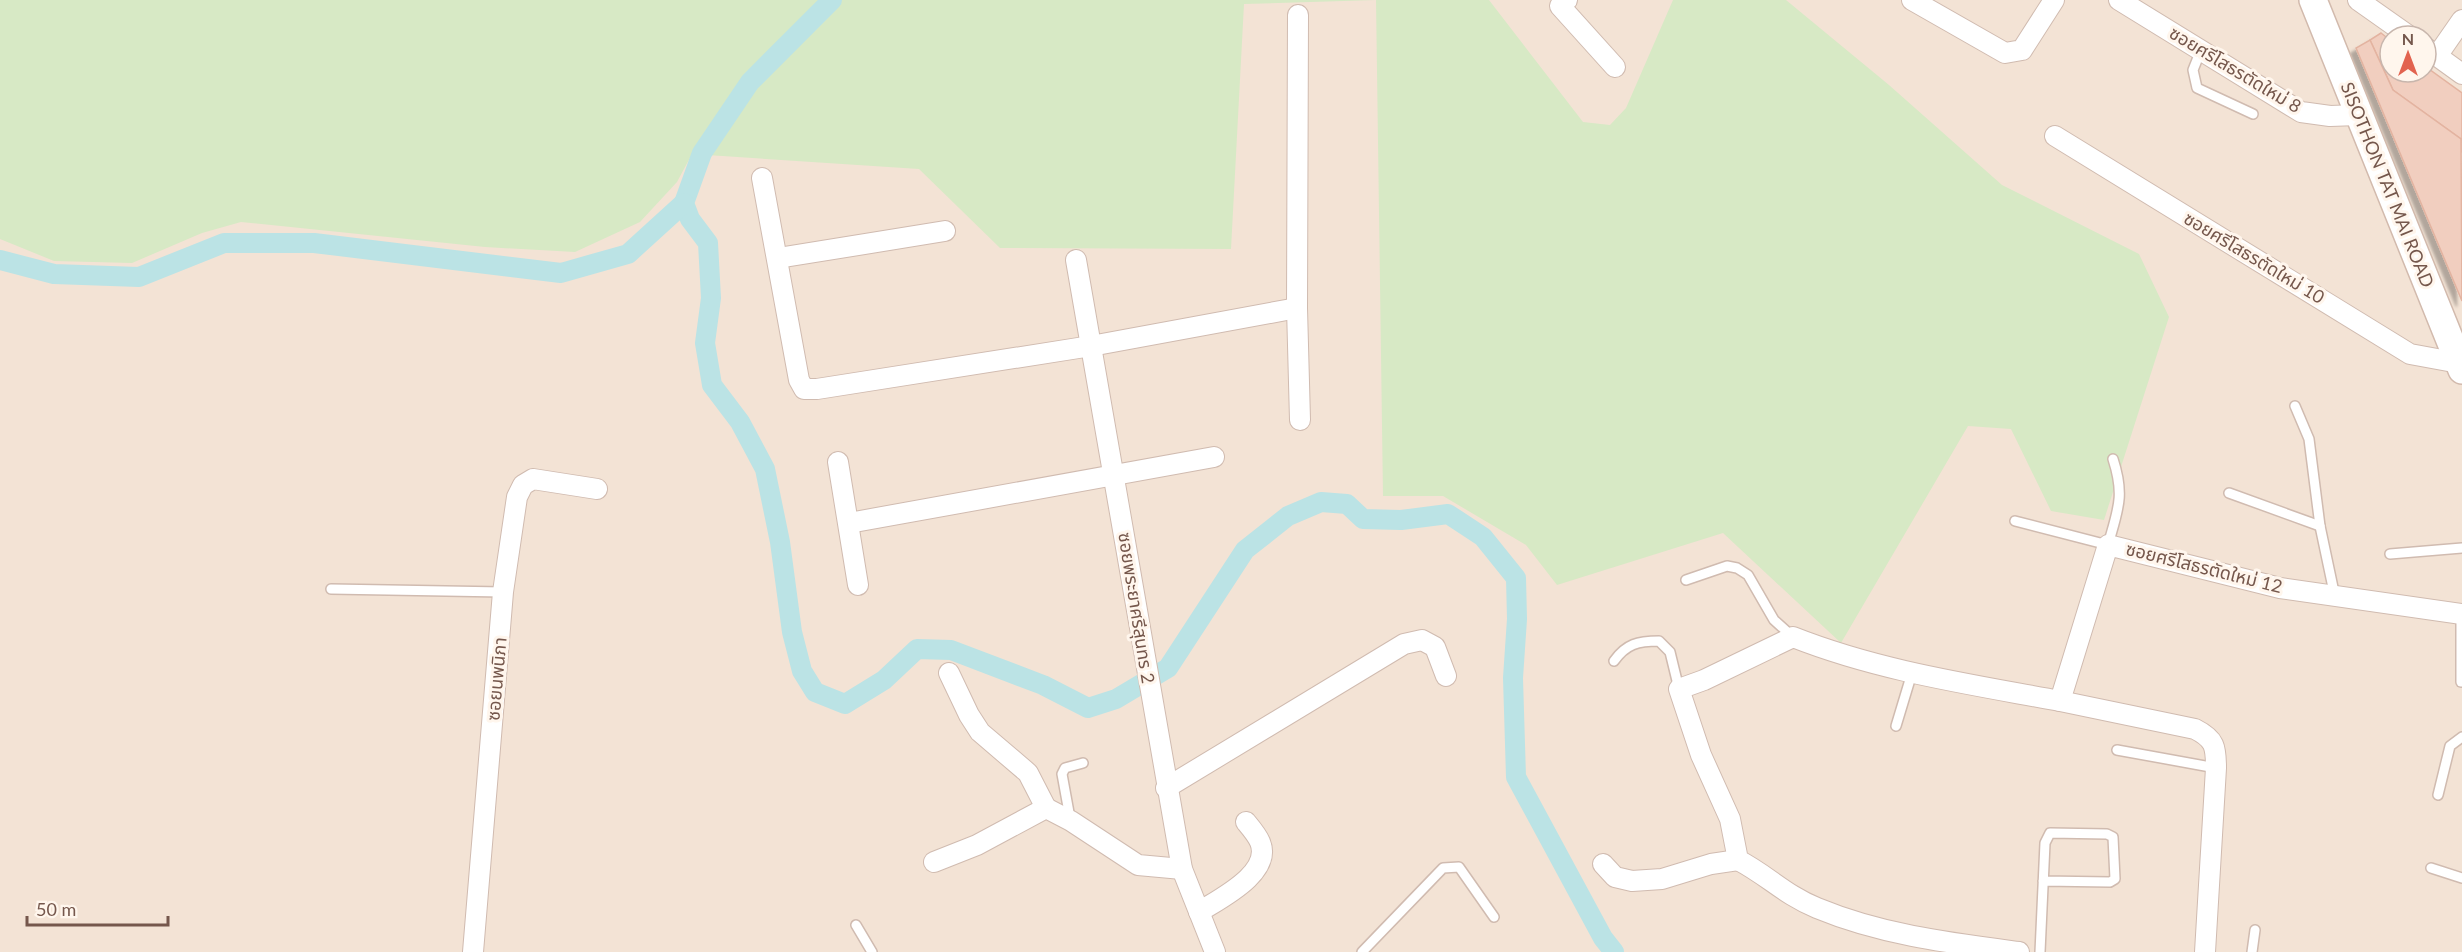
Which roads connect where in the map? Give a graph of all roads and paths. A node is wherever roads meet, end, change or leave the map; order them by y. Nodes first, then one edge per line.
1 (1912, 0) edge
2 (2054, 0) edge
3 (2119, 0) edge
4 (2313, 0) edge
5 (2358, 0) edge
6 (1560, 2) edge
7 (1298, 15) dead end
8 (2462, 20) edge
9 (2392, 24) edge
10 (2438, 45) edge
11 (2201, 50) junction
12 (2438, 57) edge
13 (1615, 68) dead end
14 (2462, 74) edge
15 (2253, 114) dead end
16 (2358, 115) junction
17 (2055, 136) dead end
18 (762, 178) dead end
19 (945, 231) dead end
20 (778, 258) junction
21 (1076, 260) dead end
22 (1297, 308) junction
23 (1091, 346) junction
24 (2461, 366) edge
25 (2295, 406) dead end
26 (1300, 420) dead end
27 (1214, 457) dead end
28 (2113, 459) dead end
29 (838, 462) dead end
30 (1114, 475) junction
31 (597, 489) dead end
32 (2229, 493) dead end
33 (2015, 521) dead end
34 (849, 523) junction
35 (2320, 526) junction
36 (2108, 545) junction
37 (2462, 548) edge
38 (2390, 554) dead end
39 (1686, 580) dead end
40 (858, 585) dead end
41 (331, 589) dead end
42 (504, 592) junction
43 (2335, 597) junction
44 (2462, 614) edge
45 (1793, 637) junction
46 (1614, 661) dead end
47 (949, 673) dead end
48 (1912, 673) junction
49 (1446, 676) dead end
50 (2461, 682) edge
51 (1679, 689) junction
52 (2060, 701) junction
53 (1896, 726) dead end
54 (2462, 737) edge
55 (2117, 750) dead end
56 (1083, 763) dead end
57 (2216, 768) junction
58 (1167, 788) junction
59 (2438, 795) dead end
60 (1046, 808) junction
61 (1071, 821) junction
62 (1246, 822) dead end
63 (1738, 861) junction
64 (934, 862) dead end
65 (1603, 864) dead end
66 (2431, 868) dead end
67 (1182, 869) junction
68 (2462, 878) edge
69 (2043, 881) junction
70 (1199, 912) junction
71 (1494, 917) dead end
72 (855, 925) dead end
73 (2255, 930) dead end
74 (473, 952) edge
75 (872, 952) edge
76 (1215, 952) edge
77 (1362, 952) edge
78 (2019, 952) edge
79 (2040, 952) edge
80 (2205, 952) edge
81 (2252, 952) edge

1 - 2 street
3 - 11 street, ซอยศรีโสธรตัดใหม่ 8
4 - 16 street, SISOTHON TAT MAI ROAD
5 - 9 street
6 - 13 street
7 - 22 street
8 - 10 street
11 - 15 lane
11 - 16 street, ซอยศรีโสธรตัดใหม่ 8
12 - 14 street
16 - 24 street, SISOTHON TAT MAI ROAD
17 - 24 street, ซอยศรีโสธรตัดใหม่ 10
18 - 20 street
19 - 20 street
20 - 23 street
21 - 23 street, ซอยพระยาศรีสุนทร 2
22 - 23 street
22 - 26 street
23 - 30 street, ซอยพระยาศรีสุนทร 2
25 - 35 lane
27 - 30 street
28 - 36 lane
29 - 34 street
30 - 34 street
30 - 58 street, ซอยพระยาศรีสุนทร 2
31 - 42 street, ซอยนพนิภา
32 - 35 lane
33 - 36 lane
34 - 40 street
35 - 43 lane
36 - 43 street, ซอยศรีโสธรตัดใหม่ 12
36 - 52 street, ซอยศรีโสธรตัดใหม่ 12
37 - 38 lane
39 - 45 lane
41 - 42 lane
42 - 74 street, ซอยนพนิภา
43 - 44 street, ซอยศรีโสธรตัดใหม่ 12
44 - 50 lane
45 - 48 street
45 - 51 street
46 - 51 lane
47 - 60 street
48 - 52 street
48 - 53 lane
49 - 58 street
51 - 63 street
52 - 57 street
54 - 59 lane
55 - 57 lane
56 - 61 lane
57 - 80 street
58 - 67 street, ซอยพระยาศรีสุนทร 2
60 - 61 street
60 - 64 street
61 - 67 street
62 - 70 street
63 - 65 street
63 - 78 street
66 - 68 lane
67 - 70 street, ซอยพระยาศรีสุนทร 2
69 - 69 lane
69 - 79 lane
70 - 76 street, ซอยพระยาศรีสุนทร 2
71 - 77 lane
72 - 75 lane
73 - 81 lane

